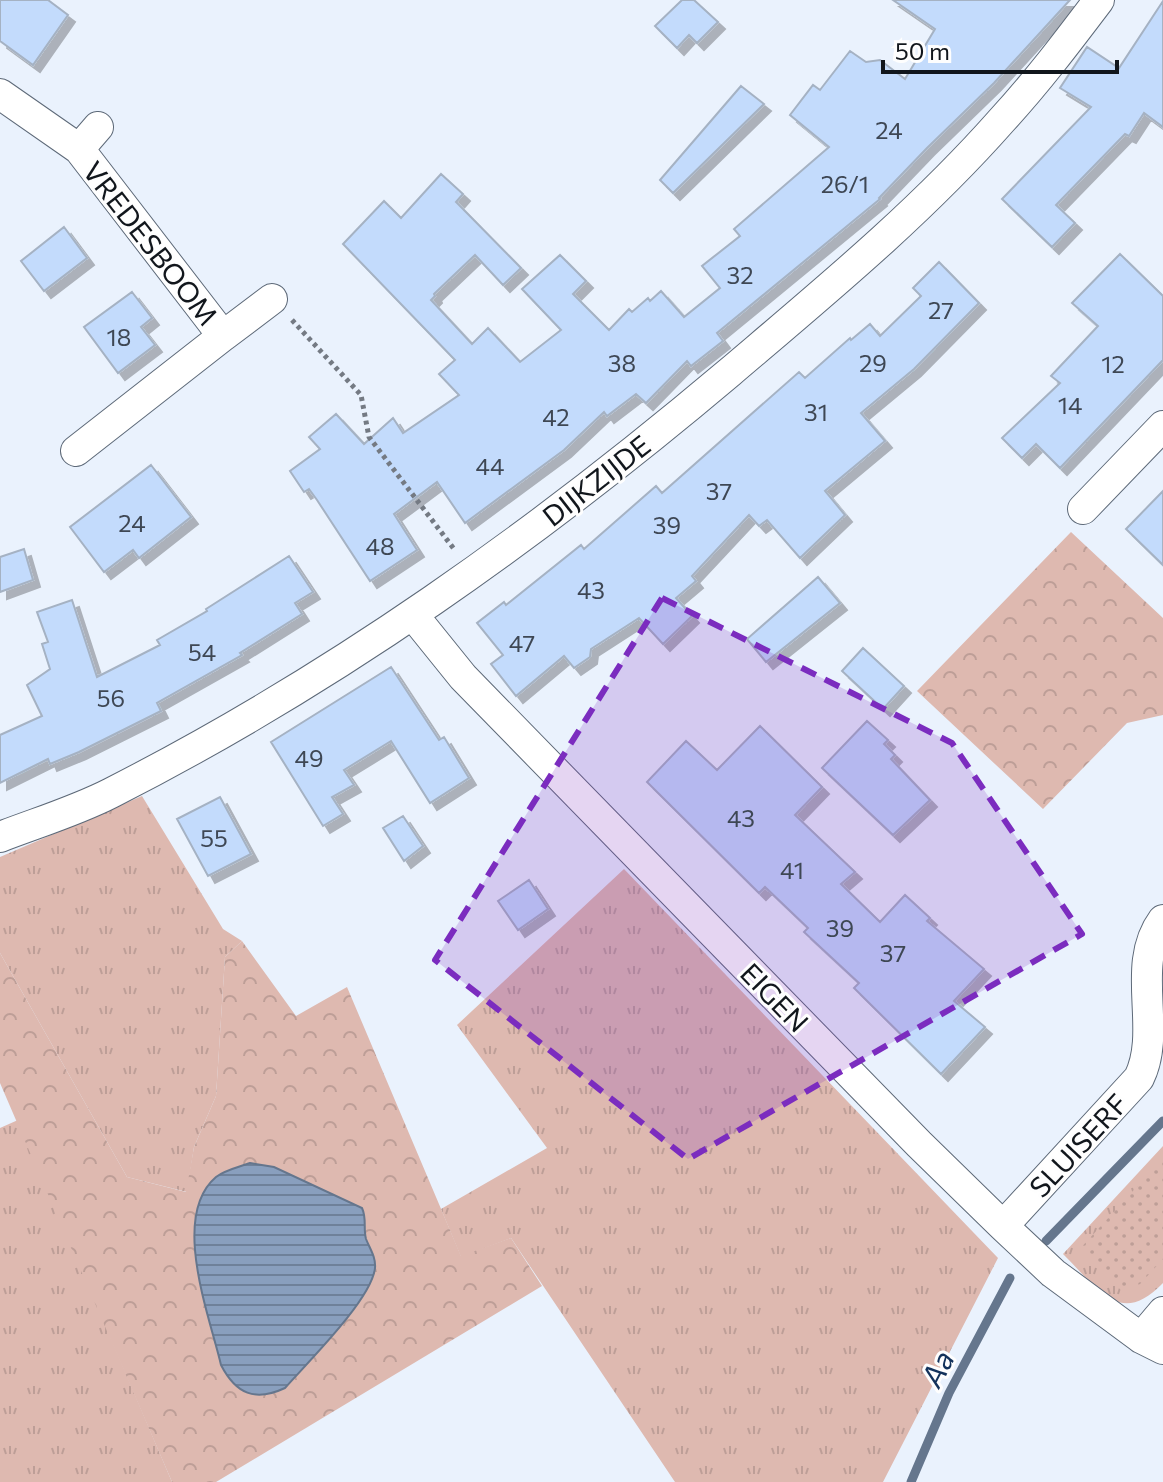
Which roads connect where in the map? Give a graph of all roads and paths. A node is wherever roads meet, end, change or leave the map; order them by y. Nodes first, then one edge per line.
1 (1099, 0) edge
2 (0, 94) edge
3 (98, 127) dead end
4 (79, 149) junction
5 (272, 299) joint
6 (223, 336) junction
7 (1163, 426) edge
8 (76, 451) dead end
9 (1083, 509) dead end
10 (473, 573) junction
11 (413, 615) junction
12 (0, 837) edge
13 (1163, 920) edge
14 (1009, 1232) junction
15 (1163, 1312) edge
16 (1152, 1343) edge

1 - 10 street, DIJKZIJDE
2 - 4 street, VREDESBOOM
3 - 4 street, VREDESBOOM
4 - 6 street, VREDESBOOM
5 - 6 street, VREDESBOOM
5 - 10 path
6 - 8 street, VREDESBOOM
7 - 9 street
10 - 11 street, DIJKZIJDE
11 - 12 street, DIJKZIJDE
11 - 14 street, EIGEN
13 - 14 street, SLUISERF
14 - 16 street, EIGEN
15 - 16 street

